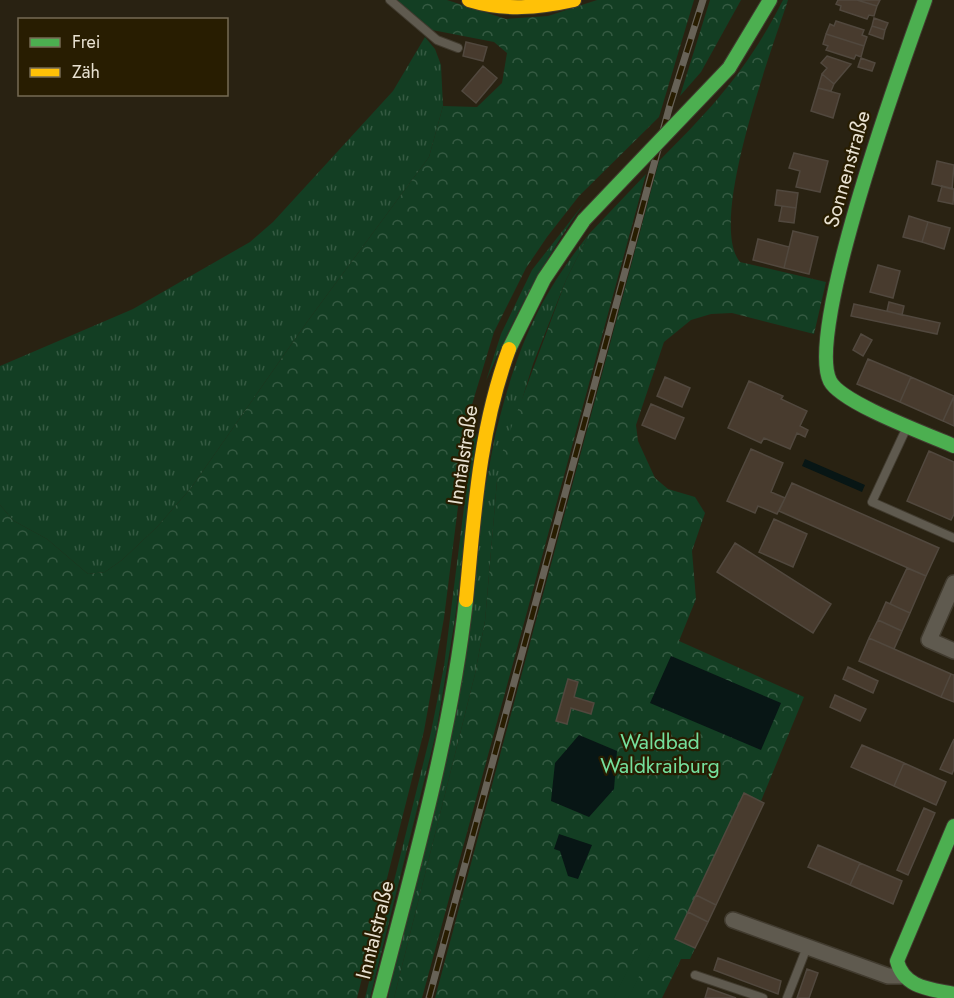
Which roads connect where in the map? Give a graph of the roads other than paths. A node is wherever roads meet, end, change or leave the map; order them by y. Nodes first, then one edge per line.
1 (390, 0) edge
2 (469, 0) edge
3 (574, 0) edge
4 (770, 0) edge
5 (924, 0) edge
6 (459, 48) dead end
7 (908, 425) junction
8 (954, 446) edge
9 (954, 538) edge
10 (954, 583) edge
11 (954, 651) edge
12 (954, 826) edge
13 (733, 920) dead end
14 (807, 947) junction
15 (695, 975) dead end
16 (902, 976) junction
17 (931, 994) edge
18 (954, 994) edge
19 (379, 998) edge
20 (763, 998) edge
21 (787, 998) edge

1 - 6 lane
2 - 3 main road
4 - 19 main road, Inntalstraße, bridge
5 - 7 main road, Sonnenstraße
7 - 8 main road
7 - 9 lane
10 - 11 street
12 - 16 main road
13 - 14 street
14 - 16 street
14 - 21 lane
15 - 20 lane
16 - 17 main road
17 - 18 main road

